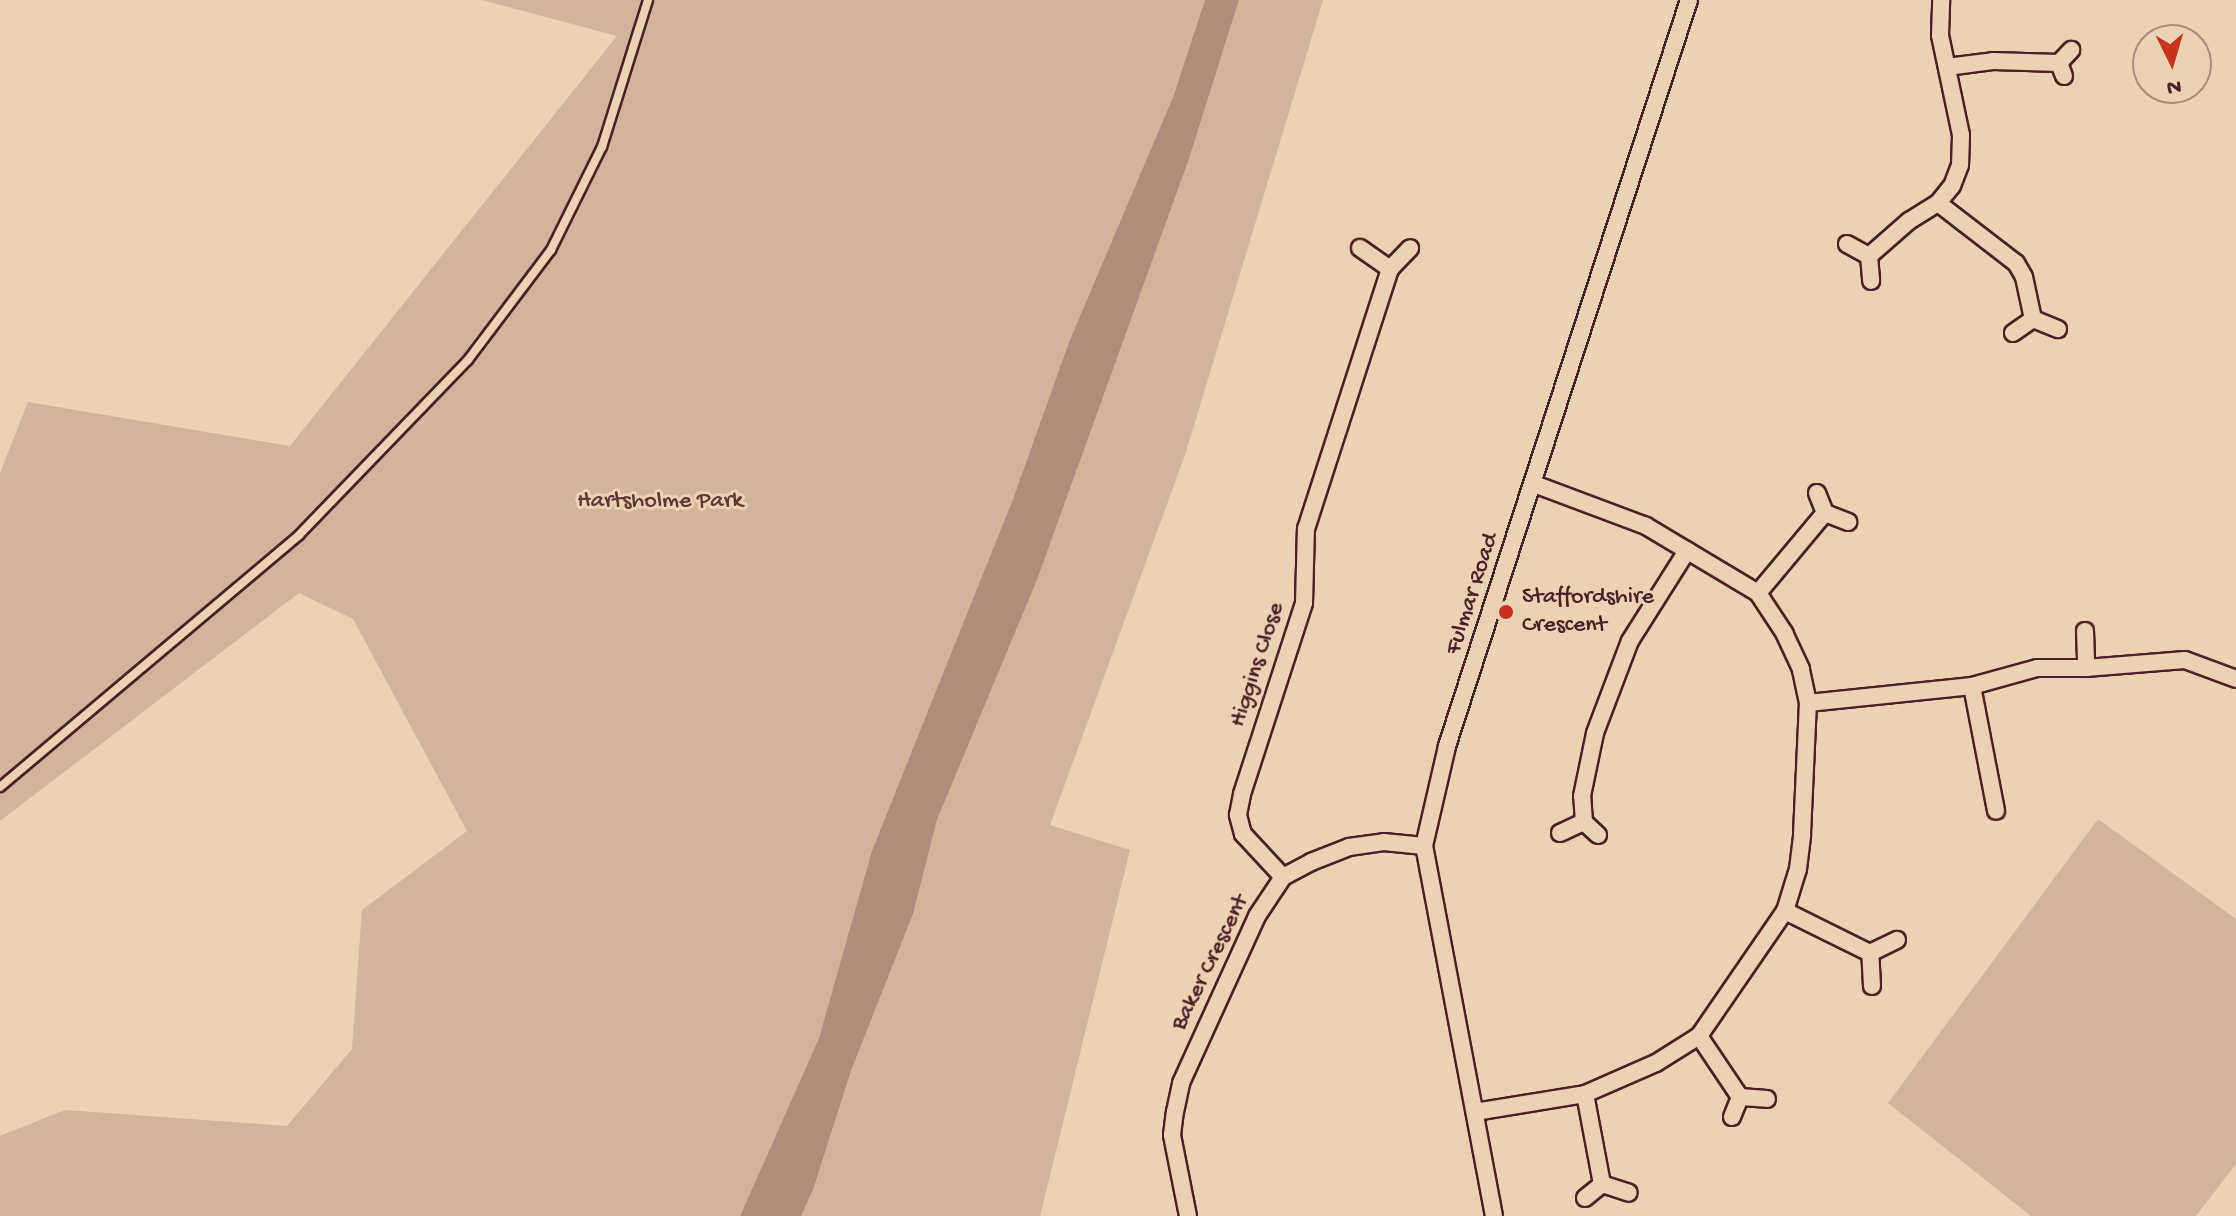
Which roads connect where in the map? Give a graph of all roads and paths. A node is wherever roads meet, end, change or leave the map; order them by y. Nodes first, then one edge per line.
1 (648, 0) edge
2 (1689, 0) edge
3 (1941, 0) edge
4 (2071, 50) dead end
5 (1947, 67) junction
6 (1938, 203) junction
7 (1847, 244) dead end
8 (1360, 248) dead end
9 (1410, 248) dead end
10 (1869, 256) junction
11 (1390, 269) junction
12 (1871, 281) dead end
13 (2033, 319) junction
14 (2058, 329) dead end
15 (2013, 333) dead end
16 (1534, 484) junction
17 (1817, 493) dead end
18 (1825, 513) junction
19 (1848, 522) dead end
20 (1687, 551) junction
21 (1758, 593) junction
22 (2085, 631) dead end
23 (2086, 668) junction
24 (2236, 679) edge
25 (1972, 686) junction
26 (1808, 703) junction
27 (0, 787) edge
28 (1996, 811) dead end
29 (1584, 822) junction
30 (1560, 833) dead end
31 (1598, 835) dead end
32 (1424, 846) junction
33 (1283, 877) junction
34 (1785, 911) junction
35 (1897, 940) dead end
36 (1870, 953) junction
37 (1872, 986) dead end
38 (1699, 1036) junction
39 (1585, 1094) junction
40 (1740, 1097) junction
41 (1767, 1099) dead end
42 (1475, 1112) junction
43 (1732, 1117) dead end
44 (1602, 1184) junction
45 (1629, 1193) dead end
46 (1585, 1198) dead end
47 (1188, 1216) edge
48 (1494, 1216) edge

1 - 27 lane
2 - 16 street, Fulmar Road
3 - 5 street
4 - 5 street
5 - 6 street
6 - 10 street
6 - 13 street
7 - 10 street
8 - 11 street
9 - 11 street, Higgins Close
10 - 12 street
11 - 33 street, Higgins Close
13 - 14 street
13 - 15 street
16 - 20 street
16 - 32 street, Fulmar Road
17 - 18 street
18 - 19 street
18 - 21 street
20 - 21 street
20 - 29 street
21 - 26 street
22 - 23 street
23 - 24 street
23 - 25 street
25 - 26 street
25 - 28 street
26 - 34 street
29 - 30 street
29 - 31 street
32 - 33 street
32 - 42 street, Fulmar Road
33 - 47 street, Baker Crescent
34 - 36 street
34 - 38 street
35 - 36 street
36 - 37 street
38 - 39 street
38 - 40 street
39 - 42 street
39 - 44 street
40 - 41 street
40 - 43 street
42 - 48 street, Fulmar Road
44 - 45 street
44 - 46 street

